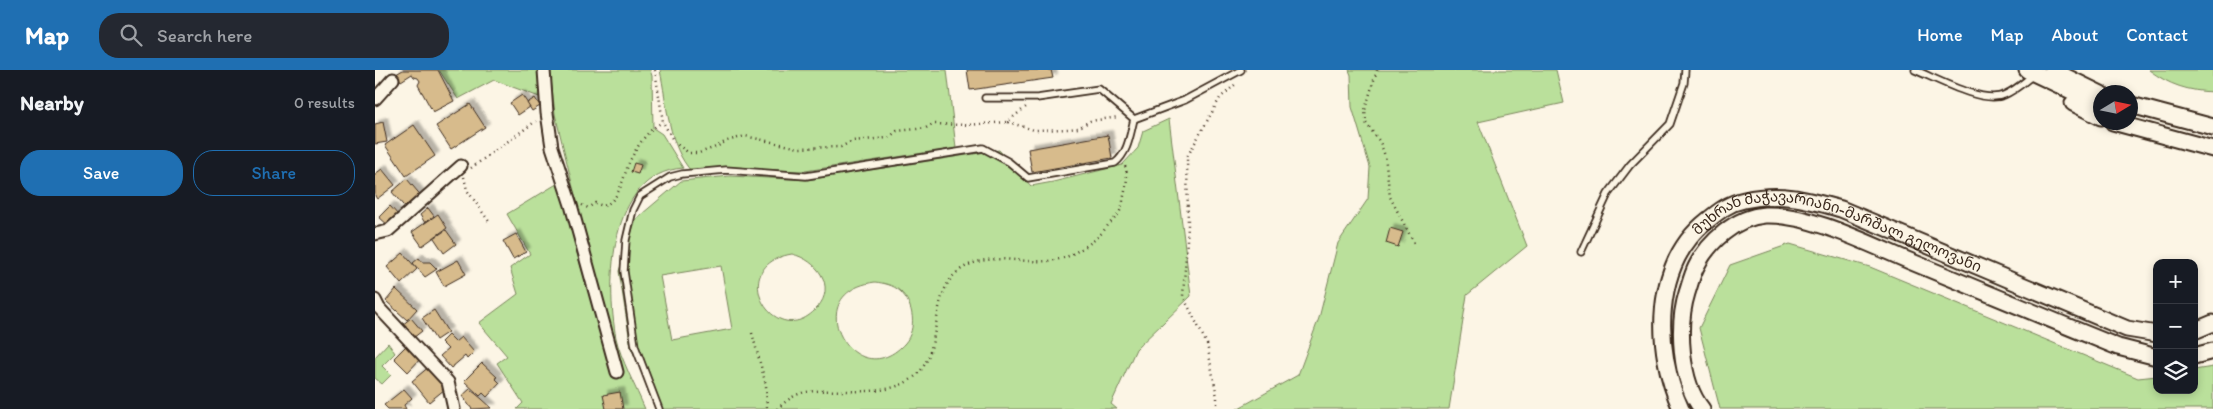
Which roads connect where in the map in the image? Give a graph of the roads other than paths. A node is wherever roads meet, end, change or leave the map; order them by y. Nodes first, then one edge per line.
1 (544, 70) edge
2 (1241, 70) edge
3 (1685, 70) edge
4 (1915, 70) edge
5 (2052, 70) edge
6 (2030, 72) edge
7 (393, 79) dead end
8 (2093, 90) edge
9 (985, 98) dead end
10 (375, 99) edge
11 (2093, 101) edge
12 (2138, 107) edge
13 (2093, 113) edge
14 (1134, 119) junction
15 (2138, 119) edge
16 (2213, 127) edge
17 (2138, 129) edge
18 (2213, 137) edge
19 (2213, 149) edge
20 (461, 166) road end
21 (375, 234) edge
22 (1581, 252) dead end
23 (375, 300) edge
24 (2213, 324) edge
25 (2198, 330) edge
26 (2153, 333) edge
27 (2213, 351) edge
28 (2198, 355) edge
29 (2153, 356) edge
30 (617, 372) dead end
31 (454, 409) edge
32 (659, 409) edge
33 (1681, 409) edge
34 (1702, 409) edge

1 - 30 street
2 - 14 lane
3 - 22 lane
4 - 6 lane
5 - 8 main road
6 - 11 main road
6 - 13 main road
7 - 10 street
9 - 14 lane
12 - 16 main road
14 - 32 lane
15 - 18 main road
17 - 19 main road
20 - 21 street
23 - 31 street
24 - 25 main road
26 - 33 main road, მუხრან მაჭავარიანი-მარშალ გელოვანი
27 - 28 main road
29 - 34 main road, მუხრან მაჭავარიანი-მარშალ გელოვანი

